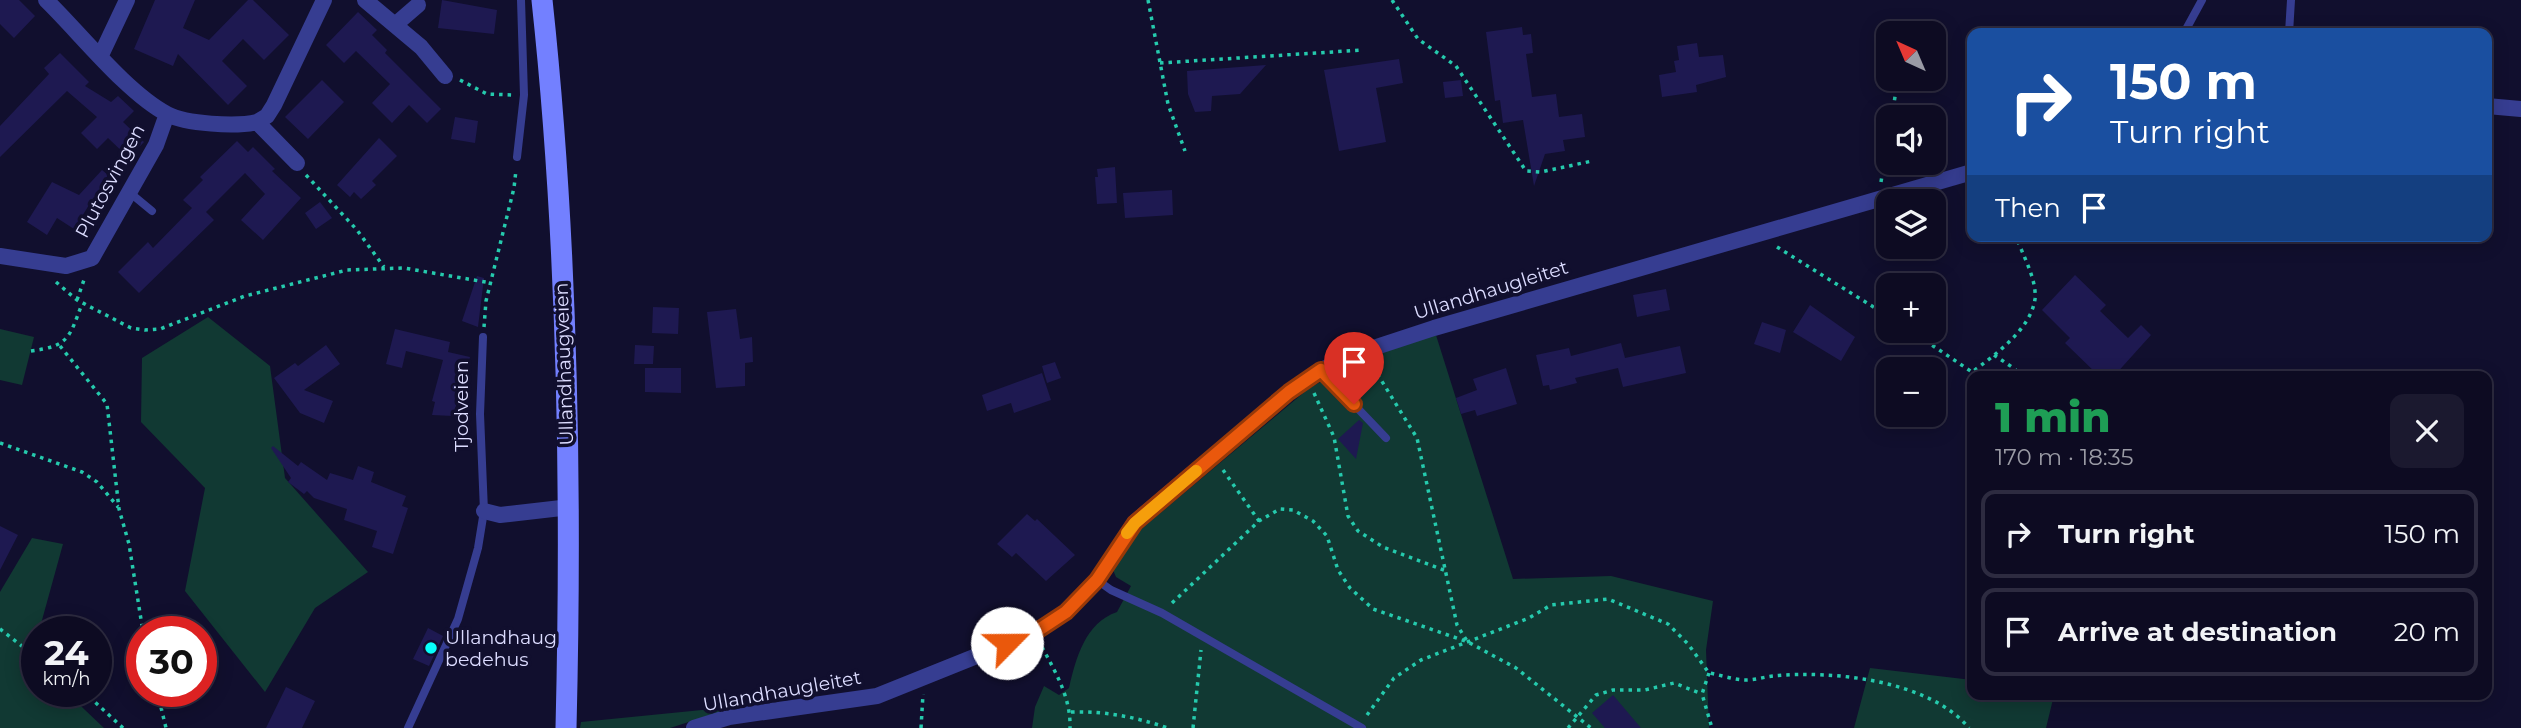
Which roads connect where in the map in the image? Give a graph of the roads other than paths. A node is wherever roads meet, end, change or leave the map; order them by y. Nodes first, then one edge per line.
1 (46, 0) edge
2 (127, 0) edge
3 (324, 0) edge
4 (365, 0) edge
5 (521, 0) edge
6 (542, 0) edge
7 (2202, 0) edge
8 (2291, 0) edge
9 (418, 5) dead end
10 (396, 24) junction
11 (2187, 28) edge
12 (2289, 28) edge
13 (101, 55) junction
14 (445, 76) road end
15 (2492, 106) edge
16 (2521, 109) edge
17 (167, 114) junction
18 (257, 122) junction
19 (517, 157) road end
20 (297, 163) road end
21 (1967, 173) edge
22 (130, 192) junction
23 (152, 211) dead end
24 (0, 256) edge
25 (484, 337) road end
26 (1315, 375) junction
27 (1387, 438) dead end
28 (570, 507) junction
29 (484, 511) junction
30 (1097, 580) junction
31 (566, 727) edge
32 (1361, 727) edge
33 (408, 728) edge
34 (694, 728) edge

1 - 13 street
2 - 13 street
3 - 18 street
4 - 10 street
5 - 19 lane
6 - 28 main road, Ullandhaugveien
7 - 11 lane
8 - 12 lane
9 - 10 street
10 - 14 street
13 - 17 street
15 - 16 street
17 - 18 street
17 - 22 street, Plutosvingen
18 - 20 street
21 - 26 street, Ullandhaugleitet
22 - 23 lane
22 - 24 street, Plutosvingen
25 - 29 lane, Tjodveien
26 - 27 lane
26 - 30 street, Ullandhaugleitet
28 - 29 street
28 - 31 main road, Ullandhaugveien
29 - 33 lane, Tjodveien
30 - 32 lane
30 - 34 street, Ullandhaugleitet

